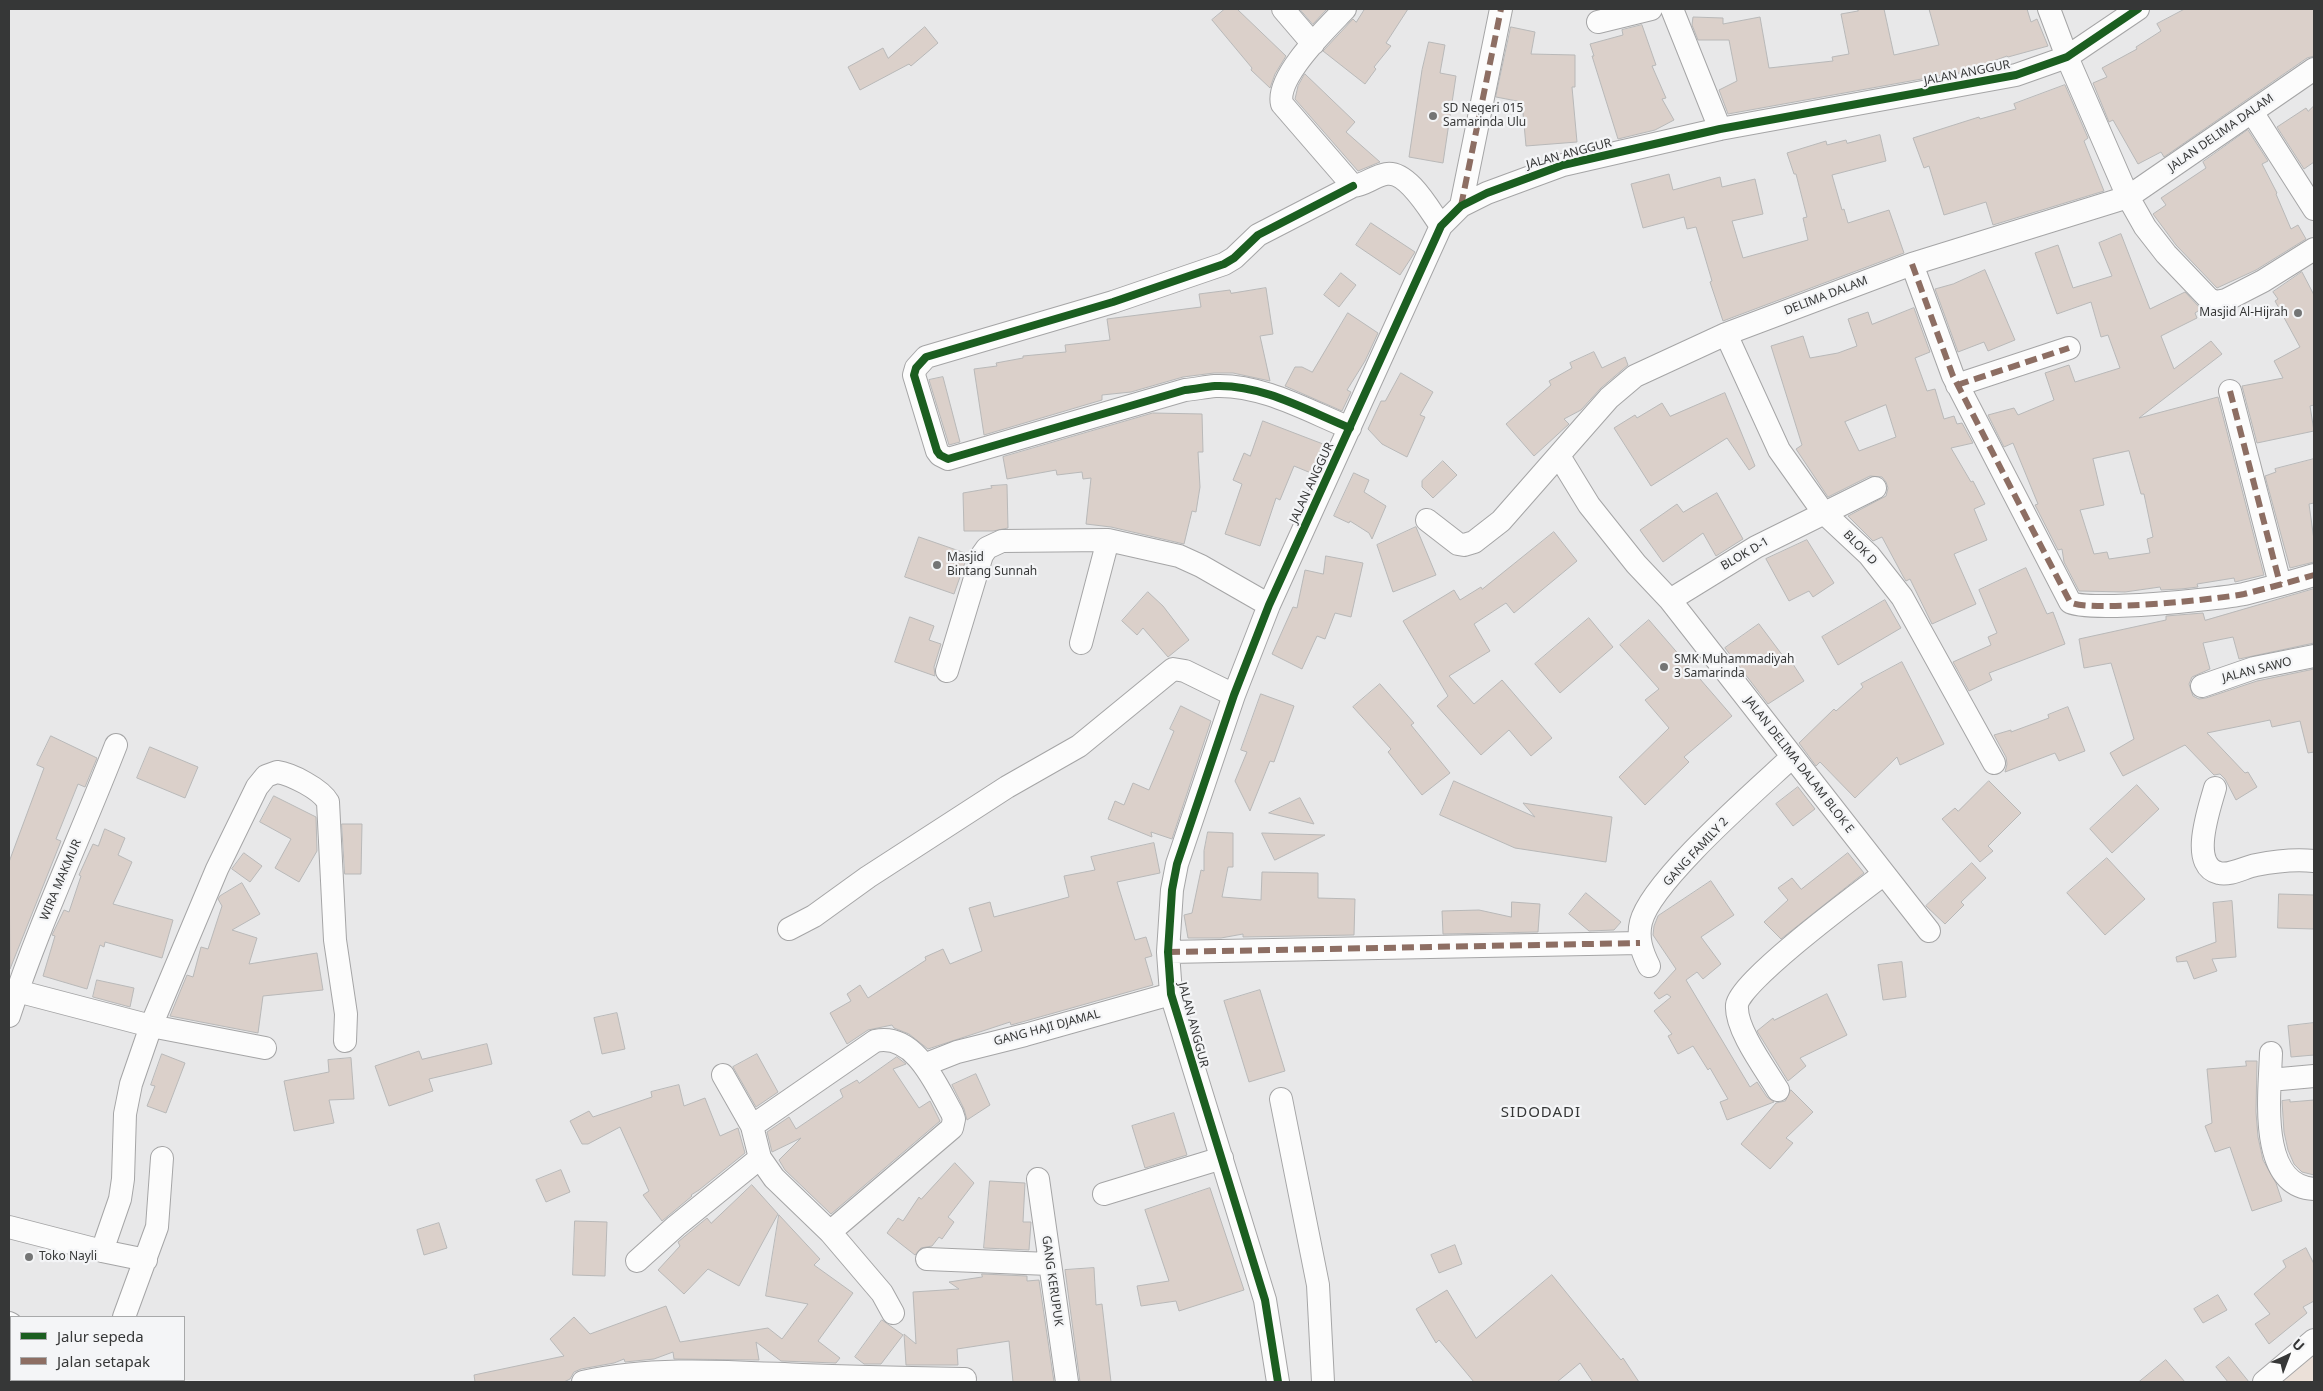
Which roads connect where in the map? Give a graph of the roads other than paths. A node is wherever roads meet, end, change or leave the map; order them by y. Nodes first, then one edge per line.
1 (1283, 9) edge
2 (1345, 9) edge
3 (1502, 9) edge
4 (1651, 9) edge
5 (1672, 9) edge
6 (2049, 9) edge
7 (2138, 9) edge
8 (1598, 22) dead end
9 (1313, 44) junction
10 (2067, 57) junction
11 (2314, 70) edge
12 (2252, 112) junction
13 (1720, 129) junction
14 (1353, 186) junction
15 (2128, 198) junction
16 (1461, 206) junction
17 (2314, 209) edge
18 (1441, 226) junction
19 (2314, 249) edge
20 (1912, 264) junction
21 (1726, 334) junction
22 (2069, 348) dead end
23 (1957, 385) junction
24 (2230, 391) dead end
25 (1350, 428) junction
26 (1559, 456) junction
27 (1875, 488) dead end
28 (1824, 512) junction
29 (1427, 520) dead end
30 (1108, 540) junction
31 (2314, 575) edge
32 (2280, 584) junction
33 (1670, 600) junction
34 (1269, 605) junction
35 (1081, 643) dead end
36 (2314, 656) edge
37 (947, 671) dead end
38 (2202, 686) dead end
39 (1234, 695) junction
40 (116, 745) dead end
41 (1792, 757) junction
42 (1994, 763) dead end
43 (2215, 788) dead end
44 (2314, 861) edge
45 (1884, 874) junction
46 (789, 928) dead end
47 (1929, 931) dead end
48 (1640, 943) junction
49 (1168, 952) junction
50 (1649, 966) dead end
51 (17, 990) junction
52 (1171, 994) junction
53 (9, 1016) edge
54 (151, 1026) junction
55 (345, 1041) dead end
56 (265, 1048) dead end
57 (2271, 1053) dead end
58 (924, 1064) junction
59 (723, 1075) dead end
60 (2314, 1076) edge
61 (2270, 1080) junction
62 (1778, 1090) dead end
63 (1282, 1099) dead end
64 (752, 1126) junction
65 (162, 1158) dead end
66 (760, 1158) junction
67 (1222, 1158) junction
68 (1038, 1179) dead end
69 (2314, 1189) edge
70 (1104, 1194) dead end
71 (9, 1227) edge
72 (830, 1232) junction
73 (102, 1251) junction
74 (927, 1259) dead end
75 (146, 1260) junction
76 (637, 1261) dead end
77 (1049, 1264) junction
78 (893, 1313) dead end
79 (124, 1316) edge
80 (2314, 1340) edge
81 (965, 1379) dead end
82 (585, 1382) edge
83 (1067, 1382) edge
84 (1278, 1382) edge
85 (1323, 1382) edge
86 (2264, 1382) edge

1 - 9 street
2 - 9 street
3 - 16 street
4 - 8 street
5 - 13 street
6 - 10 street
7 - 10 street, JALAN ANGGUR
9 - 14 street
10 - 13 street, JALAN ANGGUR
10 - 15 street
11 - 12 street, JALAN DELIMA DALAM
12 - 15 street, JALAN DELIMA DALAM
12 - 17 street
13 - 16 street, JALAN ANGGUR
14 - 18 street
14 - 25 street
15 - 19 street
15 - 20 street, DELIMA DALAM
16 - 18 street, JALAN ANGGUR
18 - 25 street, JALAN ANGGUR
20 - 21 street, DELIMA DALAM
20 - 23 street
21 - 26 street, DELIMA DALAM
21 - 28 street, BLOK D
22 - 23 street
23 - 32 street
24 - 32 street
25 - 34 street, JALAN ANGGUR
26 - 29 street, DELIMA DALAM
26 - 33 street, JALAN DELIMA DALAM BLOK E
27 - 28 street, BLOK D-1
28 - 33 street, BLOK D-1
28 - 42 street, BLOK D
30 - 34 street
30 - 35 street
30 - 37 street
31 - 32 street
33 - 41 street, JALAN DELIMA DALAM BLOK E
34 - 39 street, JALAN ANGGUR
36 - 38 street, JALAN SAWO
39 - 46 street
39 - 49 street, JALAN ANGGUR
40 - 51 street, WIRA MAKMUR
41 - 45 street, JALAN DELIMA DALAM BLOK E
41 - 48 street, GANG FAMILY 2
43 - 44 street
45 - 47 street, JALAN DELIMA DALAM BLOK E
45 - 62 street
48 - 49 street
48 - 50 street, GANG FAMILY 2
49 - 52 street, JALAN ANGGUR
51 - 53 street, WIRA MAKMUR
51 - 54 street
52 - 58 street, GANG HAJI DJAMAL
52 - 67 street, JALAN ANGGUR
54 - 55 street
54 - 56 street
54 - 73 street
57 - 61 street
58 - 64 street
58 - 72 street
59 - 64 street
60 - 61 street
61 - 69 street
63 - 85 street
64 - 66 street
65 - 75 street
66 - 72 street
66 - 76 street
67 - 70 street
67 - 84 street, JALAN ANGGUR
68 - 77 street, GANG KERUPUK
71 - 73 street
72 - 78 street
73 - 75 street
74 - 77 street
75 - 79 street
77 - 83 street, GANG KERUPUK
80 - 86 street
81 - 82 street

